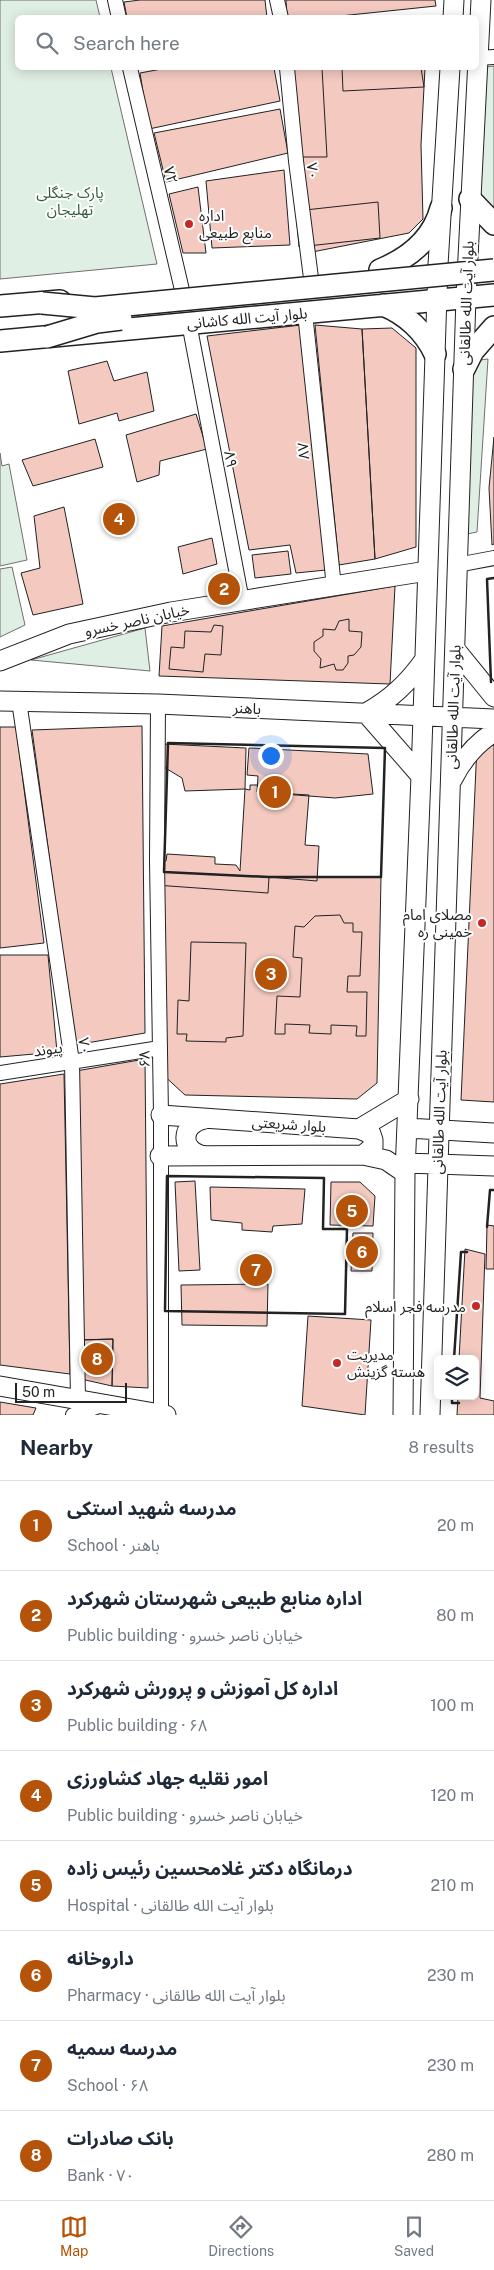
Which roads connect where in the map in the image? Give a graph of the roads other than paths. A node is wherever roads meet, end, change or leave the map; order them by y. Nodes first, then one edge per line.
1 (115, 0) edge
2 (277, 0) edge
3 (454, 0) edge
4 (481, 0) edge
5 (118, 15) edge
6 (280, 15) edge
7 (453, 15) edge
8 (486, 58) edge
9 (131, 70) edge
10 (287, 70) edge
11 (450, 70) edge
12 (444, 165) junction
13 (472, 166) junction
14 (470, 198) junction
15 (441, 208) junction
16 (494, 224) edge
17 (494, 260) edge
18 (467, 262) junction
19 (438, 265) junction
20 (380, 270) junction
21 (494, 270) edge
22 (311, 278) junction
23 (494, 284) edge
24 (182, 290) junction
25 (494, 295) edge
26 (466, 297) junction
27 (436, 300) junction
28 (42, 302) junction
29 (383, 305) junction
30 (0, 306) edge
31 (305, 313) junction
32 (189, 324) junction
33 (494, 327) edge
34 (47, 337) junction
35 (0, 342) edge
36 (434, 354) junction
37 (464, 368) junction
38 (494, 558) edge
39 (457, 565) junction
40 (427, 571) junction
41 (334, 587) junction
42 (242, 601) junction
43 (455, 649) junction
44 (425, 659) junction
45 (0, 661) edge
46 (494, 697) edge
47 (9, 701) edge
48 (158, 704) junction
49 (366, 714) junction
50 (423, 716) junction
51 (453, 717) junction
52 (494, 719) edge
53 (494, 732) edge
54 (421, 776) junction
55 (451, 781) junction
56 (160, 1048) junction
57 (72, 1062) junction
58 (0, 1073) edge
59 (409, 1099) junction
60 (161, 1115) junction
61 (205, 1119) junction
62 (407, 1128) junction
63 (359, 1129) junction
64 (438, 1130) junction
65 (494, 1133) edge
66 (363, 1155) junction
67 (160, 1156) junction
68 (205, 1156) junction
69 (437, 1164) junction
70 (494, 1166) edge
71 (405, 1168) junction
72 (0, 1386) edge
73 (402, 1410) edge
74 (432, 1410) edge
75 (76, 1411) edge
76 (164, 1415) edge

1 - 5 street
2 - 6 street
3 - 7 main road
4 - 8 main road, بلوار آیت الله طالقانی
8 - 13 main road, بلوار آیت الله طالقانی
9 - 24 street, ۷۲
10 - 22 street, ۷۰
11 - 12 main road, بلوار آیت الله طالقانی
12 - 13 main road
12 - 15 main road, بلوار آیت الله طالقانی
13 - 14 main road, بلوار آیت الله طالقانی
14 - 16 main road
14 - 18 main road, بلوار آیت الله طالقانی
15 - 19 main road, بلوار آیت الله طالقانی
15 - 20 main road
17 - 18 main road
18 - 19 main road
18 - 26 main road, بلوار آیت الله طالقانی
19 - 20 main road
19 - 27 main road, بلوار آیت الله طالقانی
20 - 22 main road
21 - 28 main road, bridge
22 - 24 main road
23 - 34 main road, bridge
24 - 28 main road
25 - 26 main road, بلوار آیت الله کاشانی
26 - 27 main road, بلوار آیت الله کاشانی
26 - 37 main road, بلوار آیت الله طالقانی
27 - 29 main road, بلوار آیت الله کاشانی
27 - 36 main road, بلوار آیت الله طالقانی
28 - 30 main road
29 - 31 main road, بلوار آیت الله کاشانی
29 - 36 main road
31 - 32 main road, بلوار آیت الله کاشانی
31 - 41 street, ۸۷
32 - 34 main road, بلوار آیت الله کاشانی
32 - 42 street, ۸۹
33 - 37 main road
34 - 35 main road, بلوار آیت الله کاشانی
36 - 40 main road, بلوار آیت الله طالقانی
37 - 39 main road, بلوار آیت الله طالقانی
38 - 39 street
39 - 43 main road, بلوار آیت الله طالقانی
40 - 41 main road, خیابان ناصر خسرو
40 - 44 main road, بلوار آیت الله طالقانی
41 - 42 main road, خیابان ناصر خسرو
42 - 45 main road, خیابان ناصر خسرو
43 - 46 main road
43 - 51 main road, بلوار آیت الله طالقانی
44 - 49 main road
44 - 50 main road, بلوار آیت الله طالقانی
47 - 48 main road, باهنر
47 - 57 street, ۷۰
48 - 49 main road, باهنر
48 - 56 street, ۶۸
49 - 50 main road, باهنر
49 - 54 main road
50 - 51 main road, باهنر
50 - 54 main road, بلوار آیت الله طالقانی
51 - 52 main road, باهنر
51 - 55 main road, بلوار آیت الله طالقانی
53 - 55 main road
54 - 59 main road, بلوار آیت الله طالقانی
55 - 64 main road, بلوار آیت الله طالقانی
56 - 57 street, پیوند
56 - 60 street, ۶۸
57 - 58 street, پیوند
57 - 75 street, ۷۰
59 - 62 main road, بلوار آیت الله طالقانی
59 - 63 main road
60 - 61 main road, بلوار شریعتی
60 - 67 street, ۶۸
61 - 63 main road, بلوار شریعتی
61 - 68 main road
62 - 64 main road
62 - 71 main road, بلوار آیت الله طالقانی
63 - 66 main road
64 - 65 main road
64 - 69 main road, بلوار آیت الله طالقانی
66 - 68 main road, بلوار شریعتی
66 - 71 main road, بلوار شریعتی
67 - 68 main road, بلوار شریعتی
67 - 76 street, ۶۸
69 - 70 main road
69 - 71 main road
69 - 74 main road, بلوار آیت الله طالقانی
71 - 73 main road, بلوار آیت الله طالقانی
72 - 75 main road
75 - 76 main road

